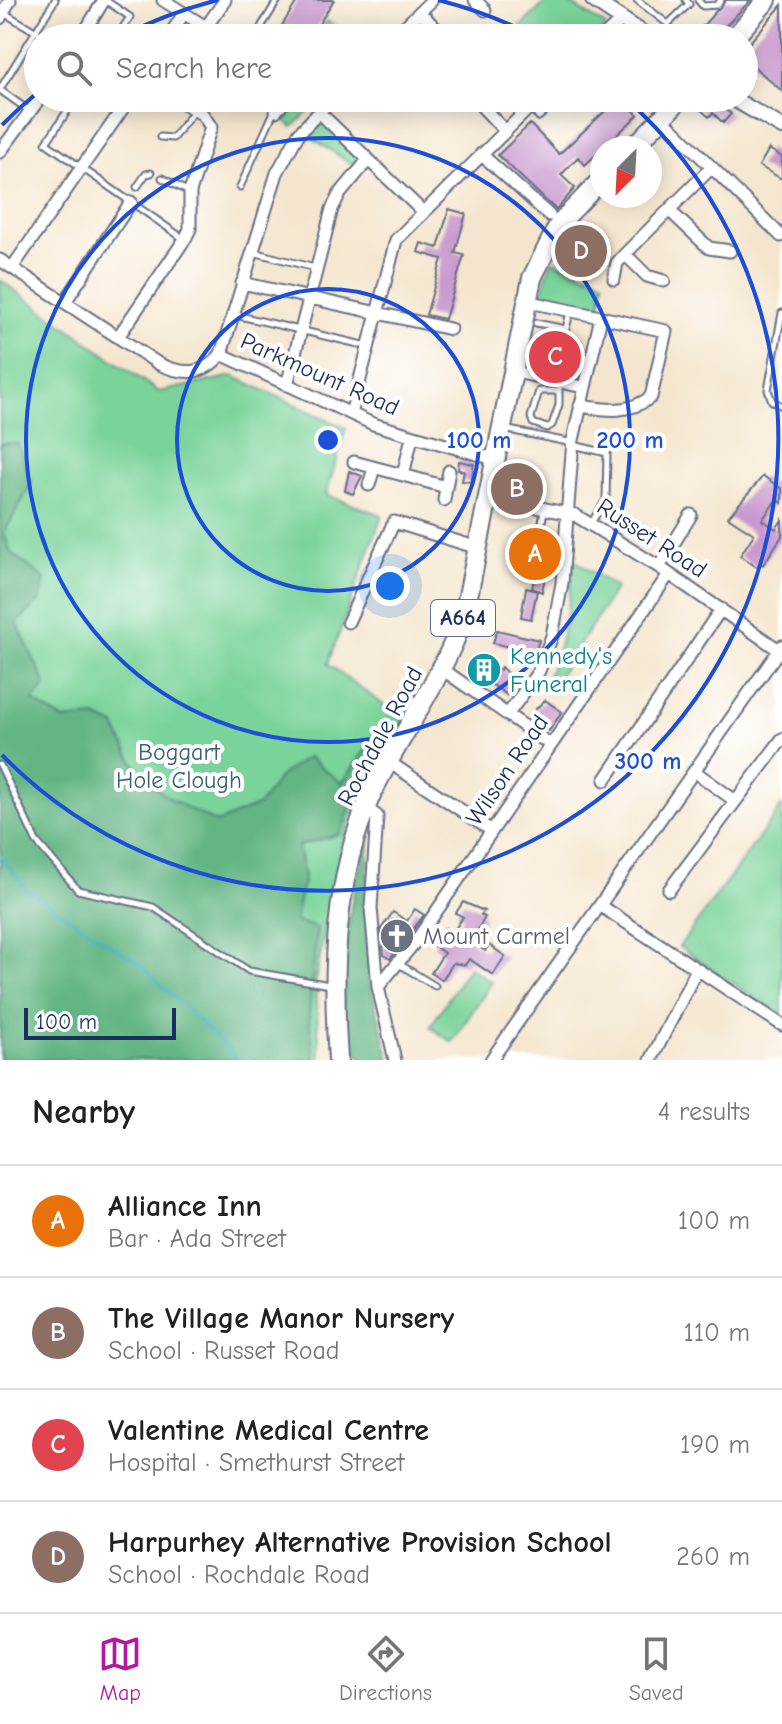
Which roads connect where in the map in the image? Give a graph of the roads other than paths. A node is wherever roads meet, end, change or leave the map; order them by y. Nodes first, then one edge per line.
1 (55, 0) edge
2 (104, 0) edge
3 (163, 0) edge
4 (225, 0) edge
5 (278, 0) edge
6 (432, 0) edge
7 (475, 0) edge
8 (593, 0) edge
9 (637, 0) edge
10 (686, 0) edge
11 (721, 0) edge
12 (766, 0) edge
13 (701, 2) edge
14 (3, 10) edge
15 (485, 10) dead end
16 (420, 12) junction
17 (184, 13) junction
18 (622, 19) junction
19 (25, 24) edge
20 (40, 24) edge
21 (89, 24) edge
22 (125, 24) edge
23 (177, 24) edge
24 (201, 24) edge
25 (208, 24) edge
26 (263, 24) edge
27 (408, 24) edge
28 (432, 24) edge
29 (617, 24) edge
30 (629, 24) edge
31 (746, 24) edge
32 (24, 50) edge
33 (0, 89) edge
34 (24, 107) edge
35 (29, 112) edge
36 (67, 112) edge
37 (120, 112) edge
38 (192, 112) edge
39 (198, 112) edge
40 (319, 112) joint
41 (487, 112) edge
42 (525, 112) edge
43 (666, 112) edge
44 (669, 112) edge
45 (756, 112) edge
46 (274, 113) edge
47 (782, 127) edge
48 (505, 131) junction
49 (644, 136) edge
50 (160, 137) dead end
51 (0, 152) edge
52 (481, 154) junction
53 (368, 160) junction
54 (83, 166) junction
55 (711, 168) junction
56 (151, 173) dead end
57 (162, 178) dead end
58 (137, 187) dead end
59 (240, 187) dead end
60 (190, 192) junction
61 (590, 192) edge
62 (131, 202) junction
63 (422, 211) junction
64 (670, 211) junction
65 (549, 215) dead end
66 (781, 236) edge
67 (185, 239) junction
68 (730, 251) dead end
69 (252, 252) junction
70 (625, 254) junction
71 (0, 260) edge
72 (12, 268) junction
73 (315, 268) junction
74 (614, 279) dead end
75 (664, 281) dead end
76 (242, 283) junction
77 (308, 298) junction
78 (525, 301) junction
79 (65, 302) junction
80 (570, 311) junction
81 (375, 313) junction
82 (782, 313) edge
83 (233, 314) junction
84 (601, 317) junction
85 (536, 323) dead end
86 (450, 329) dead end
87 (300, 330) junction
88 (118, 337) junction
89 (367, 346) junction
90 (221, 354) junction
91 (510, 371) junction
92 (287, 385) junction
93 (558, 386) junction
94 (583, 387) junction
95 (580, 406) junction
96 (782, 406) edge
97 (351, 414) junction
98 (500, 428) junction
99 (412, 437) junction
100 (572, 444) junction
101 (494, 459) junction
102 (354, 462) dead end
103 (374, 468) junction
104 (449, 471) dead end
105 (403, 475) junction
106 (369, 485) dead end
107 (446, 487) junction
108 (487, 497) junction
109 (444, 500) dead end
110 (544, 508) junction
111 (567, 512) junction
112 (691, 515) dead end
113 (590, 524) junction
114 (541, 530) dead end
115 (478, 548) junction
116 (664, 570) junction
117 (721, 609) junction
118 (348, 622) dead end
119 (780, 648) edge
120 (442, 669) junction
121 (508, 714) junction
122 (782, 739) edge
123 (551, 745) junction
124 (389, 762) junction
125 (0, 765) edge
126 (694, 771) junction
127 (605, 780) dead end
128 (734, 800) junction
129 (366, 808) junction
130 (492, 831) junction
131 (669, 890) dead end
132 (601, 906) junction
133 (398, 963) junction
134 (697, 969) junction
135 (335, 985) junction
136 (435, 986) dead end
137 (378, 987) junction
138 (782, 1025) edge
139 (338, 1060) edge
140 (395, 1060) edge
141 (491, 1060) edge
142 (651, 1060) edge

1 - 20 lane
2 - 21 street
2 - 22 lane
3 - 17 street
4 - 25 street
5 - 26 lane
6 - 16 street
7 - 15 street
8 - 18 street
9 - 10 lane
11 - 13 lane
12 - 31 main road
14 - 19 lane
16 - 27 street
16 - 28 street
17 - 23 street
17 - 24 street
18 - 29 street
18 - 30 street
32 - 33 lane
33 - 34 lane
35 - 51 street
36 - 54 lane
37 - 54 street
38 - 50 lane
39 - 60 street
40 - 53 street
40 - 69 street
41 - 48 street
42 - 48 street
43 - 49 main road
44 - 55 street
45 - 47 street
46 - 59 lane
48 - 52 street
52 - 63 street
52 - 65 street
53 - 63 street
53 - 73 street
54 - 62 lane
54 - 72 street
55 - 64 street
55 - 66 street
56 - 58 lane
57 - 60 lane
60 - 67 street
61 - 78 main road, Rochdale Road / A664
62 - 67 lane
62 - 79 street
63 - 81 street
64 - 68 street
64 - 70 street
67 - 88 street
69 - 73 lane
69 - 76 street
70 - 74 street
70 - 75 street
71 - 72 street
72 - 79 street
73 - 77 street
76 - 77 street
76 - 83 street
77 - 81 street
77 - 87 street
78 - 80 street
78 - 91 main road, Rochdale Road / A664
79 - 88 street
80 - 84 street
80 - 85 lane
81 - 86 street
81 - 89 street
82 - 96 lane
83 - 87 lane
83 - 90 street
84 - 94 street
84 - 95 street
87 - 89 lane
87 - 92 street
88 - 90 street
89 - 97 street
90 - 92 street, Parkmount Road
91 - 93 street
91 - 98 main road, Rochdale Road / A664
92 - 97 street, Parkmount Road
93 - 93 lane
93 - 94 street
94 - 95 street
95 - 100 street
97 - 99 street, Parkmount Road
98 - 100 lane
98 - 101 main road, Rochdale Road / A664
99 - 101 street, Parkmount Road
99 - 105 street
100 - 111 street
100 - 113 lane
101 - 108 main road, Rochdale Road / A664
102 - 103 street
103 - 105 street
103 - 106 street
104 - 107 street
105 - 107 street
107 - 109 street
108 - 110 street, Russet Road
108 - 115 main road, Rochdale Road / A664
110 - 111 street, Russet Road
110 - 114 lane
111 - 113 street, Russet Road
111 - 121 street
112 - 116 street, Wilson Road
113 - 116 street, Russet Road
115 - 118 street
115 - 120 main road, Rochdale Road / A664
116 - 117 street, Russet Road
116 - 123 street, Wilson Road
117 - 119 street, Russet Road
117 - 127 street
119 - 126 street
120 - 121 street
120 - 124 main road, Rochdale Road / A664
121 - 123 street
122 - 128 street
123 - 130 street, Wilson Road
124 - 129 main road, Rochdale Road / A664
124 - 130 street
125 - 135 lane
126 - 128 street
126 - 132 street
128 - 131 street
129 - 135 main road, Rochdale Road / A664
129 - 137 street
130 - 133 street, Wilson Road
132 - 134 street
132 - 141 street
133 - 136 lane
133 - 137 street, Wilson Road
134 - 138 street
134 - 142 street
135 - 139 main road, Rochdale Road / A664
137 - 140 street

